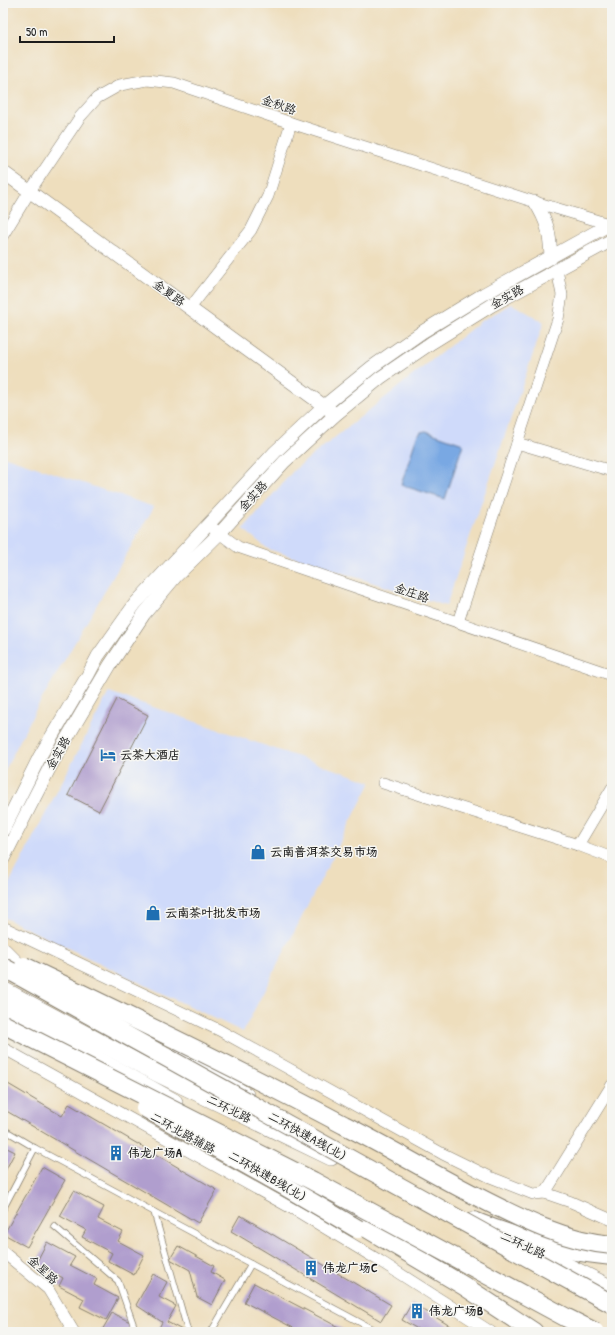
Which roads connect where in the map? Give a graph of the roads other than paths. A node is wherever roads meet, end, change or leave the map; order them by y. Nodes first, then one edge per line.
1 (291, 123) junction
2 (3, 172) edge
3 (30, 191) junction
4 (535, 202) junction
5 (611, 224) edge
6 (3, 235) edge
7 (612, 240) edge
8 (550, 258) junction
9 (557, 270) junction
10 (190, 308) junction
11 (324, 406) junction
12 (335, 415) junction
13 (518, 443) junction
14 (612, 471) edge
15 (209, 524) junction
16 (220, 534) junction
17 (458, 622) junction
18 (612, 675) edge
19 (383, 783) dead end
20 (612, 788) edge
21 (20, 797) junction
22 (3, 816) edge
23 (3, 830) edge
24 (578, 845) junction
25 (612, 858) edge
26 (3, 859) edge
27 (3, 927) edge
28 (3, 950) edge
29 (3, 956) edge
30 (3, 967) edge
31 (3, 990) edge
32 (3, 1007) edge
33 (3, 1017) edge
34 (3, 1024) edge
35 (3, 1030) edge
36 (33, 1036) junction
37 (3, 1048) edge
38 (86, 1052) junction
39 (612, 1085) edge
40 (3, 1129) edge
41 (35, 1148) junction
42 (545, 1193) junction
43 (418, 1197) junction
44 (3, 1209) edge
45 (154, 1212) junction
46 (612, 1220) edge
47 (54, 1226) dead end
48 (612, 1245) edge
49 (3, 1252) edge
50 (612, 1256) edge
51 (251, 1264) junction
52 (612, 1289) edge
53 (612, 1304) edge
54 (521, 1326) edge
55 (74, 1332) edge
56 (136, 1332) edge
57 (188, 1332) edge
58 (211, 1332) edge
59 (378, 1332) edge
60 (491, 1332) edge
61 (535, 1332) edge
62 (591, 1332) edge
63 (595, 1332) edge

1 - 3 street, 金秋路
1 - 4 street, 金秋路
1 - 10 street
2 - 3 street, 金夏路
3 - 6 street, 金秋路
3 - 10 street, 金夏路
4 - 5 street, 金秋路
4 - 8 street
5 - 8 street, 金实路
7 - 9 street, 金实路
8 - 11 street, 金实路
9 - 12 street, 金实路
9 - 13 street
10 - 11 street, 金夏路
11 - 12 street, 金夏路
11 - 15 street, 金实路
12 - 16 street, 金实路
13 - 14 street
13 - 17 street
15 - 16 street, 金庄路
15 - 21 street, 金实路
16 - 17 street, 金庄路
16 - 26 street, 金实路
17 - 18 street, 金庄路
19 - 24 street
20 - 24 street
21 - 22 street
21 - 23 street, 金实路
24 - 25 street
27 - 42 street
28 - 38 main road
28 - 43 street
29 - 48 highway, bridge
30 - 53 highway, 二环快速A线(北), bridge
31 - 38 main road, 二环北路
32 - 38 main road, 二环北路
33 - 36 highway
34 - 63 highway, bridge
35 - 36 main road
35 - 54 highway, 二环快速B线(北), bridge
36 - 38 highway
37 - 60 street, 二环北路辅路
38 - 43 main road, 二环北路
38 - 54 highway, bridge
38 - 62 main road, 二环北路
39 - 42 street
40 - 41 lane
41 - 44 lane
41 - 45 lane
42 - 46 street
43 - 50 highway
43 - 52 main road, 二环北路
45 - 51 lane
45 - 57 lane
47 - 56 lane
49 - 55 street, 金星路
51 - 58 lane
51 - 59 lane
54 - 61 highway

